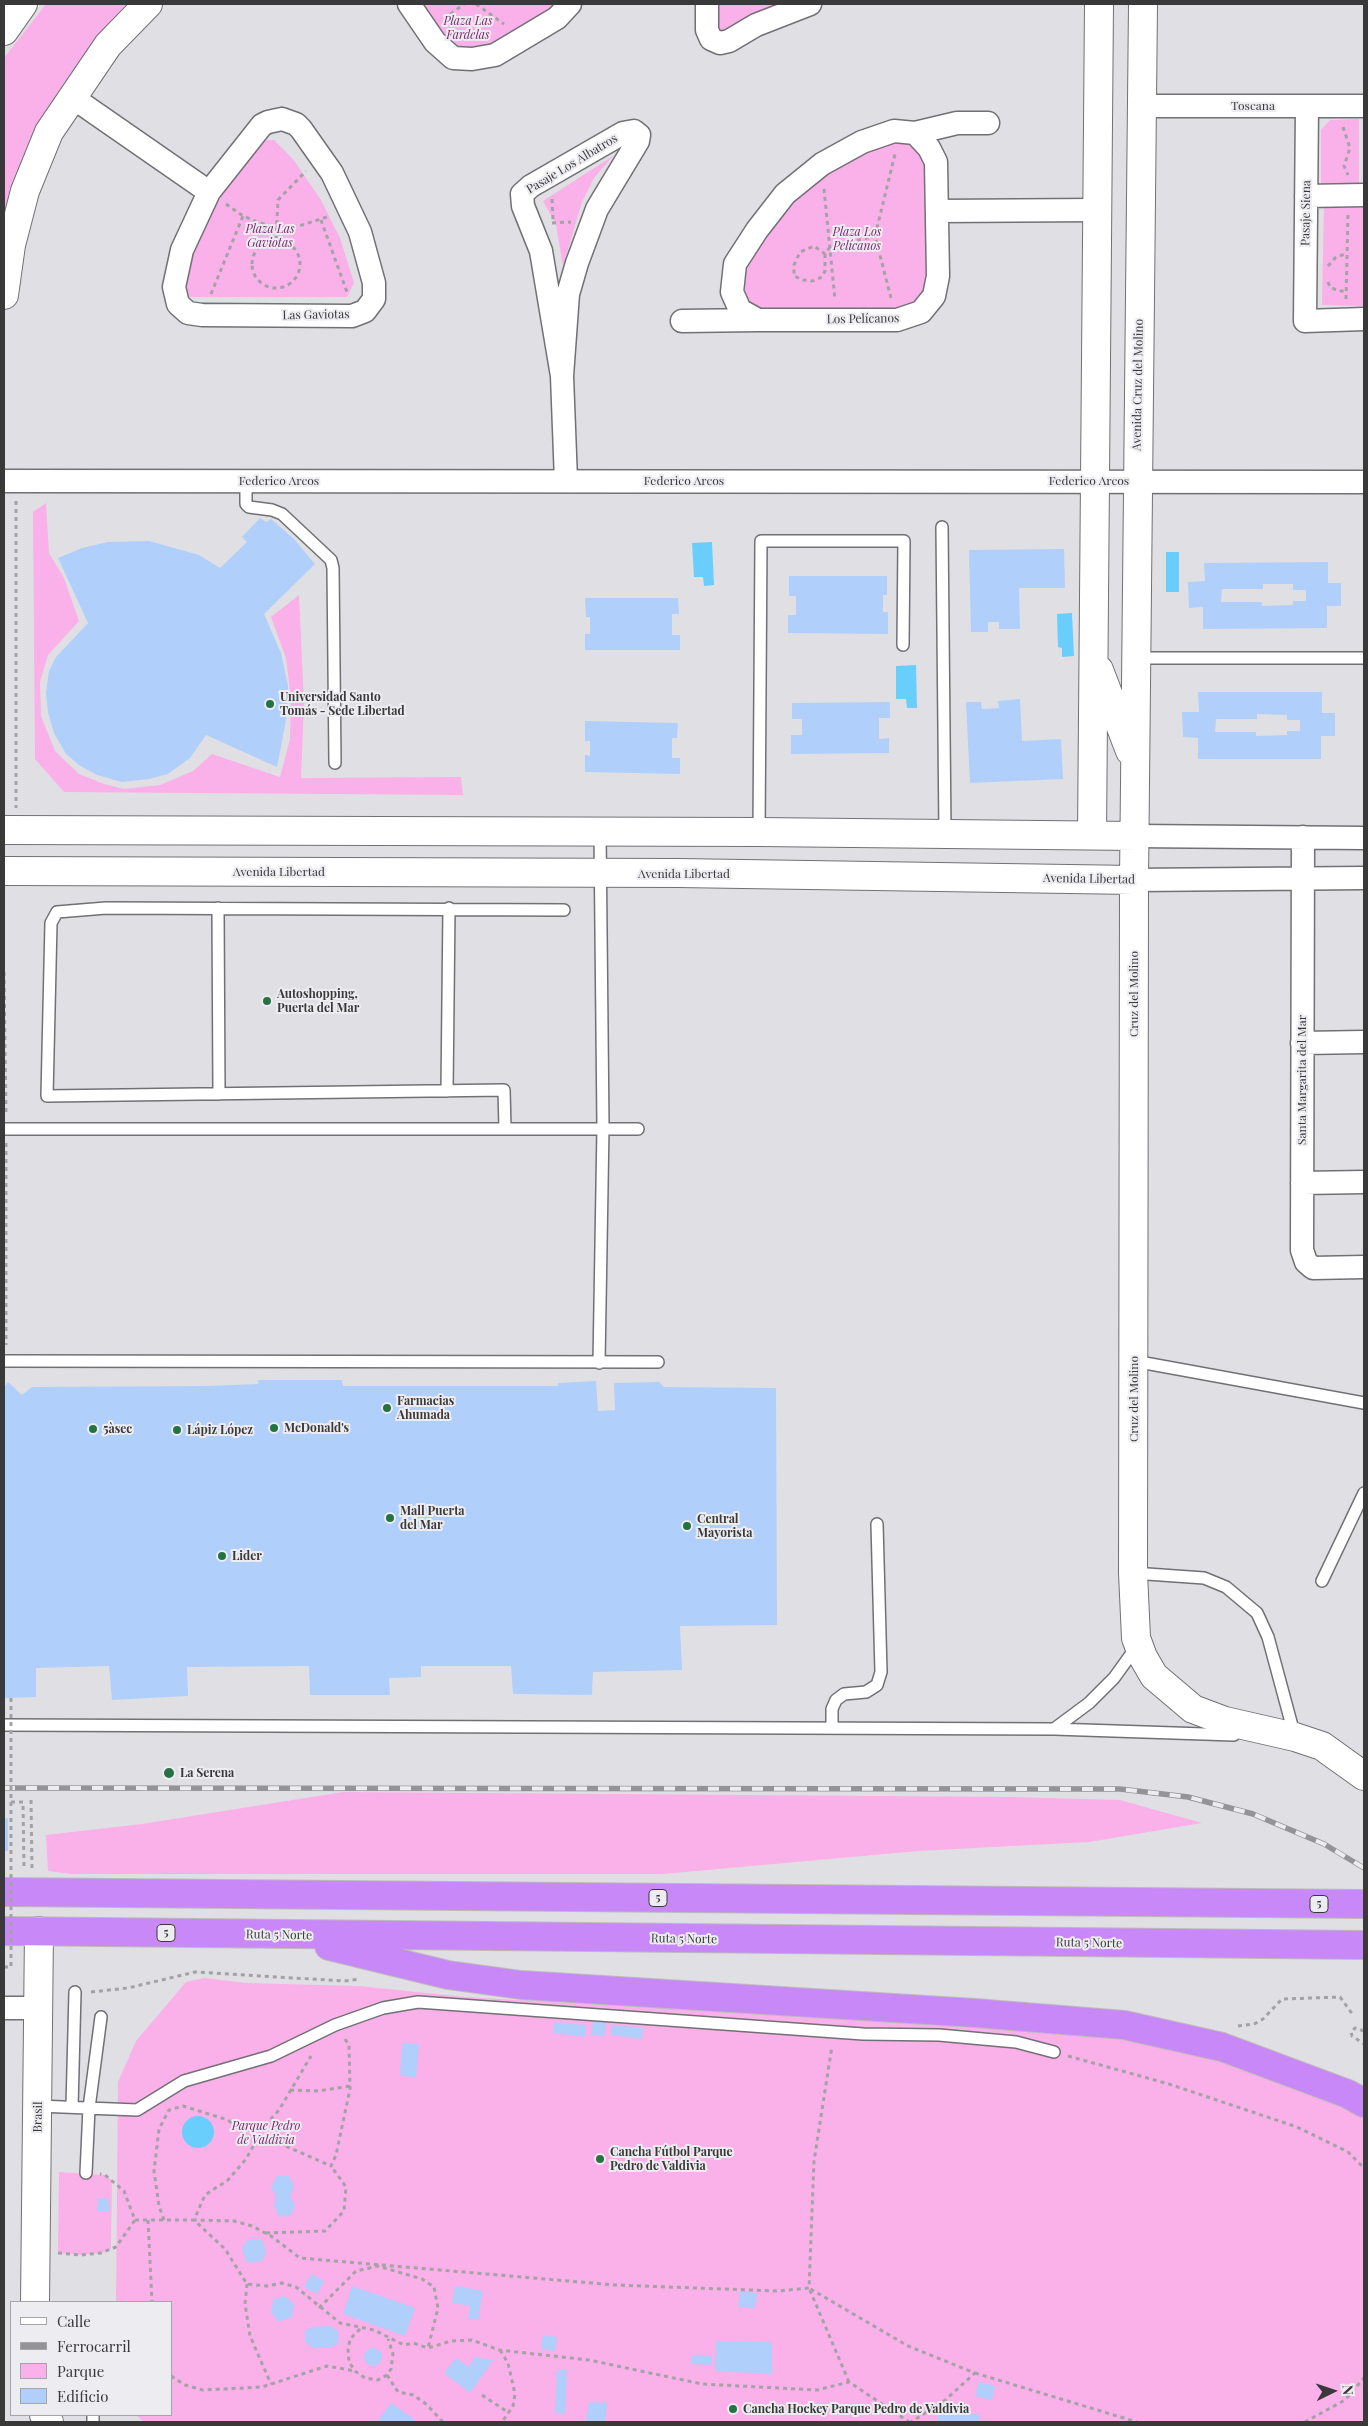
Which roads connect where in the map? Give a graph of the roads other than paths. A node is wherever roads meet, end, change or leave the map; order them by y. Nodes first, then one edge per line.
1 (23, 4) edge
2 (148, 4) edge
3 (408, 4) edge
4 (570, 4) edge
5 (707, 4) edge
6 (810, 4) edge
7 (1099, 4) edge
8 (1143, 4) edge
9 (5, 27) edge
10 (72, 96) junction
11 (1143, 106) junction
12 (1307, 106) junction
13 (1364, 106) edge
14 (988, 122) dead end
15 (908, 132) junction
16 (209, 192) junction
17 (1364, 195) edge
18 (1306, 196) junction
19 (1097, 210) junction
20 (937, 211) junction
21 (4, 295) edge
22 (758, 320) junction
23 (1364, 320) edge
24 (682, 321) dead end
25 (562, 376) junction
26 (10, 481) edge
27 (246, 481) junction
28 (566, 481) junction
29 (1094, 481) junction
30 (1137, 481) junction
31 (1364, 482) edge
32 (942, 527) dead end
33 (1093, 644) junction
34 (904, 645) dead end
35 (1137, 658) junction
36 (1364, 658) edge
37 (336, 763) dead end
38 (1136, 767) junction
39 (10, 829) edge
40 (600, 832) junction
41 (759, 832) junction
42 (945, 833) junction
43 (1092, 835) junction
44 (1136, 836) junction
45 (1303, 837) junction
46 (1364, 838) edge
47 (4, 872) edge
48 (600, 873) junction
49 (1302, 878) junction
50 (1364, 878) edge
51 (1134, 880) junction
52 (218, 908) junction
53 (449, 908) junction
54 (564, 910) dead end
55 (1364, 1042) edge
56 (1302, 1044) junction
57 (447, 1091) junction
58 (220, 1094) junction
59 (603, 1127) junction
60 (505, 1128) junction
61 (5, 1129) edge
62 (638, 1129) dead end
63 (1364, 1182) edge
64 (1302, 1183) junction
65 (1364, 1267) edge
66 (5, 1361) edge
67 (1134, 1361) junction
68 (658, 1362) dead end
69 (599, 1363) junction
70 (1364, 1403) edge
71 (1364, 1493) edge
72 (877, 1524) dead end
73 (1133, 1573) junction
74 (1322, 1580) dead end
75 (1138, 1644) junction
76 (4, 1725) edge
77 (832, 1728) junction
78 (1054, 1729) junction
79 (1296, 1736) junction
80 (1364, 1776) edge
81 (4, 1886) edge
82 (4, 1892) edge
83 (43, 1892) junction
84 (1364, 1904) edge
85 (4, 1931) edge
86 (39, 1931) junction
87 (292, 1936) junction
88 (1364, 1945) edge
89 (75, 1992) dead end
90 (4, 2008) edge
91 (39, 2008) junction
92 (101, 2017) dead end
93 (1054, 2052) road end
94 (1364, 2103) edge
95 (38, 2106) junction
96 (72, 2107) junction
97 (89, 2108) junction
98 (86, 2173) road end
99 (35, 2301) edge

1 - 9 street
2 - 10 street
3 - 4 street
5 - 6 street
7 - 19 street, Avenida Cruz del Molino
8 - 11 street, Avenida Cruz del Molino
10 - 16 street
10 - 21 street
11 - 12 street, Toscana
11 - 30 street, Avenida Cruz del Molino
12 - 13 street, Toscana
12 - 18 street, Pasaje Siena
14 - 15 street
15 - 20 street, Los Pelícanos
15 - 22 street
16 - 16 street, Las Gaviotas
17 - 18 street
18 - 23 street, Pasaje Siena
19 - 20 street
19 - 29 street, Avenida Cruz del Molino
20 - 22 street, Los Pelícanos
22 - 24 street, Los Pelícanos
25 - 25 street, Pasaje Los Albatros
25 - 28 street, Pasaje Los Albatros
26 - 27 street, Federico Arcos
27 - 28 street, Federico Arcos
27 - 37 lane
28 - 29 street, Federico Arcos
29 - 30 street, Federico Arcos
29 - 33 street, Avenida Cruz del Molino
30 - 31 street, Federico Arcos
30 - 35 street, Avenida Cruz del Molino
32 - 42 lane
33 - 38 street, Avenida Cruz del Molino
33 - 43 street, Avenida Cruz del Molino
34 - 41 lane
35 - 36 lane
35 - 38 street, Avenida Cruz del Molino
38 - 44 street, Avenida Cruz del Molino
39 - 40 street
40 - 41 street
40 - 48 lane
41 - 42 street
42 - 43 street
43 - 44 street
44 - 45 street
44 - 51 street, Avenida Cruz del Molino
45 - 46 street
45 - 49 street, Santa Margarita del Mar
47 - 48 street, Avenida Libertad
48 - 51 street, Avenida Libertad
48 - 59 lane
49 - 50 street, Avenida Libertad
49 - 51 street, Avenida Libertad
49 - 56 street, Santa Margarita del Mar
51 - 67 street, Cruz del Molino
52 - 53 lane
52 - 58 lane
52 - 58 lane
53 - 54 lane
53 - 57 lane
55 - 56 street
56 - 64 street, Santa Margarita del Mar
57 - 58 lane
57 - 60 lane
59 - 60 lane
59 - 62 lane
59 - 69 lane
60 - 61 lane
63 - 64 street
64 - 65 street, Santa Margarita del Mar
66 - 69 lane
67 - 70 lane
67 - 73 street, Cruz del Molino
68 - 69 lane
71 - 74 lane
72 - 77 lane
73 - 75 street, Cruz del Molino
73 - 79 lane
75 - 78 lane
75 - 79 street, Cruz del Molino
76 - 77 lane
77 - 78 lane
78 - 79 lane
79 - 80 street, Cruz del Molino
81 - 83 lane
82 - 83 highway, 5
83 - 84 highway, 5
85 - 86 highway, Ruta 5 Norte / 5
86 - 87 highway, Ruta 5 Norte / 5
86 - 91 street, Brasil
87 - 88 highway, Ruta 5 Norte / 5
87 - 94 highway
89 - 96 lane
90 - 91 street
91 - 95 street, Brasil
92 - 97 lane
93 - 97 lane
95 - 96 lane
95 - 99 street, Brasil
96 - 97 lane
97 - 98 lane

